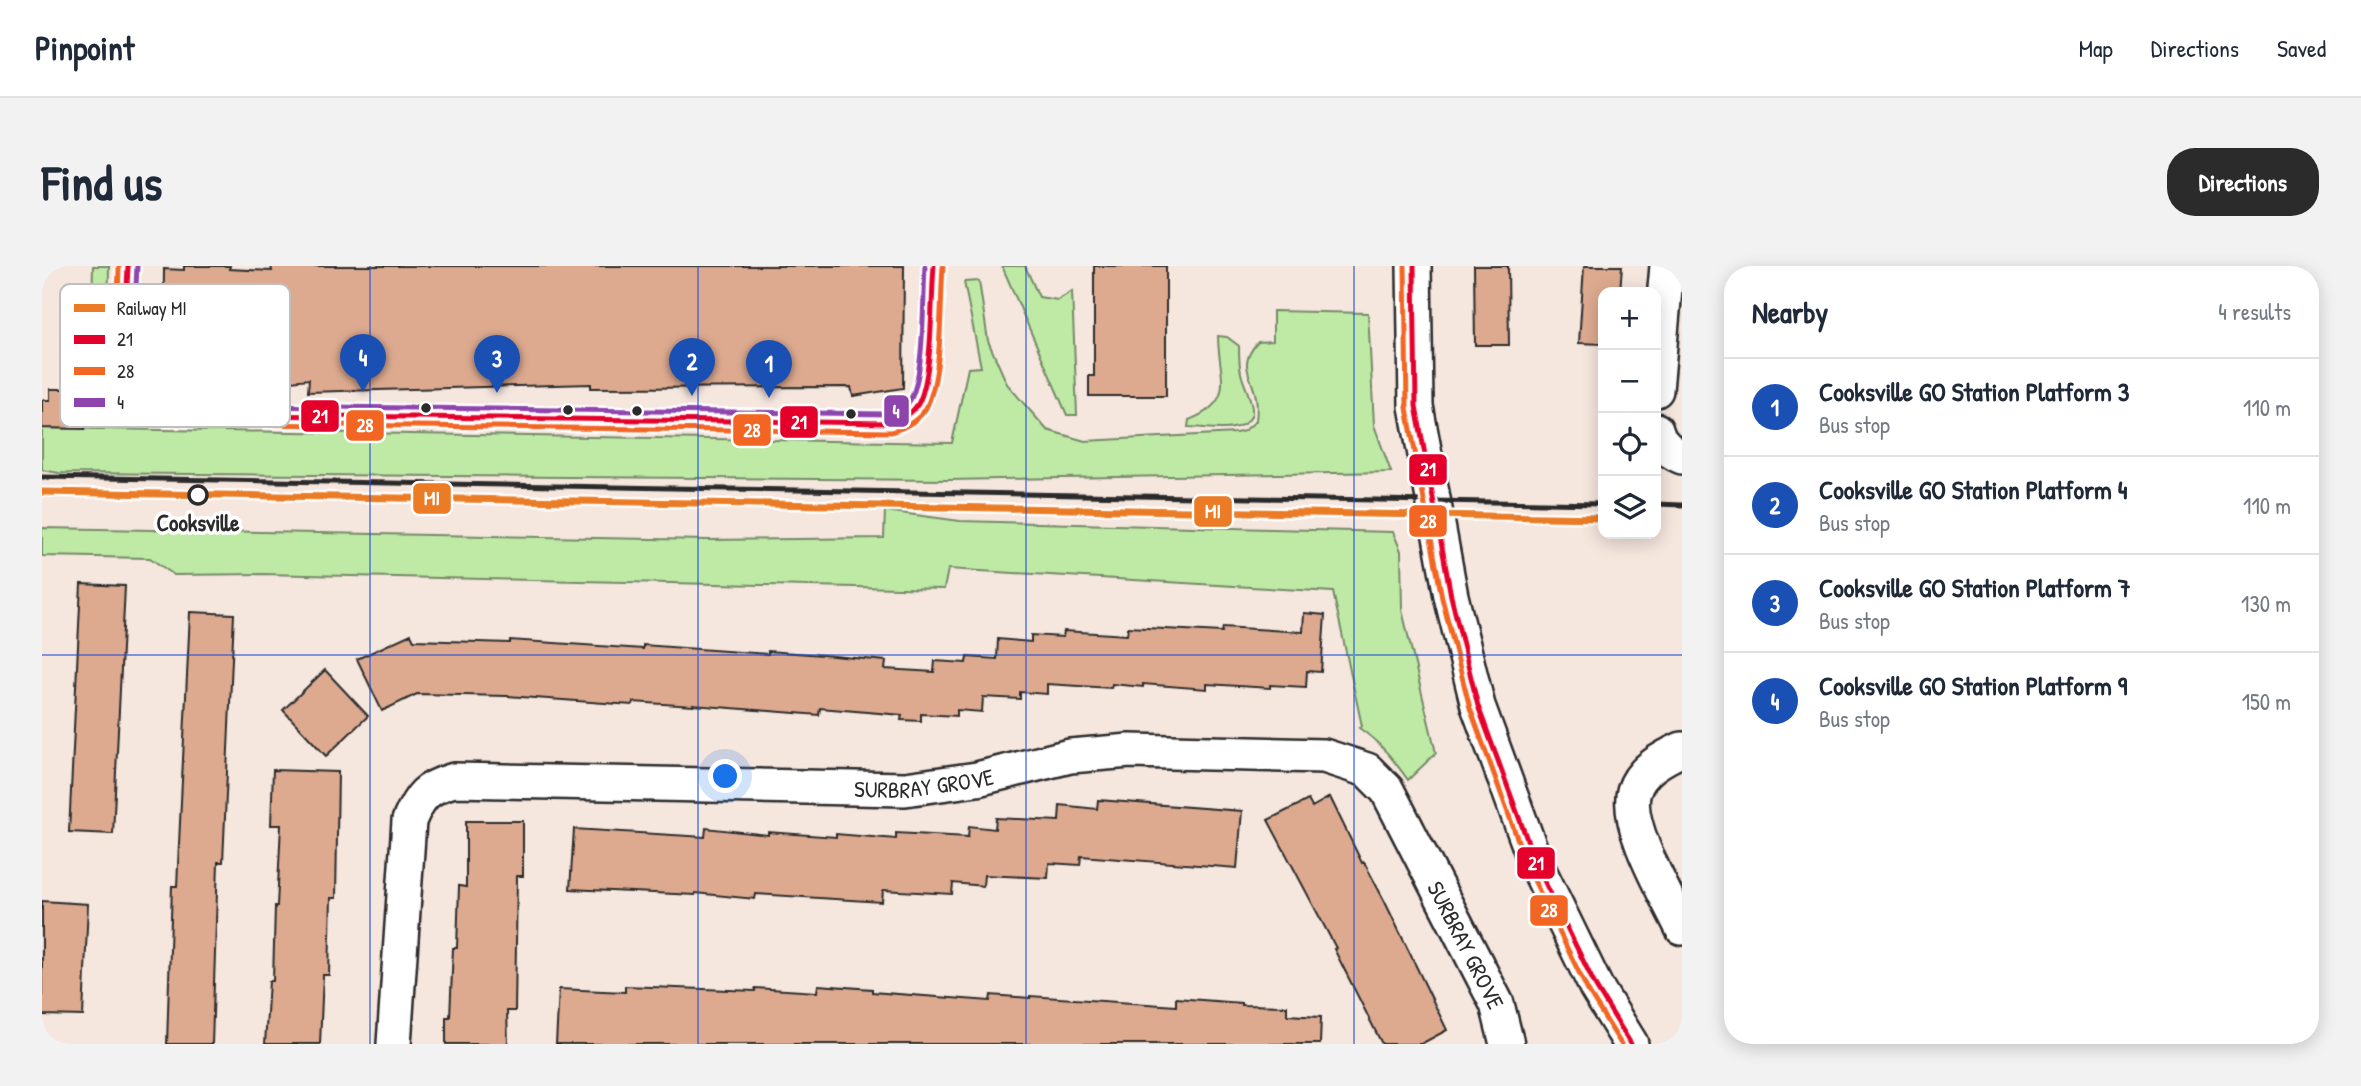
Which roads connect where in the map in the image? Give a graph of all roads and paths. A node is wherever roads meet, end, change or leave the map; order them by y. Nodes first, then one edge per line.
1 (1414, 266) edge
2 (1667, 266) edge
3 (1660, 350) edge
4 (1661, 442) edge
5 (1682, 457) edge
6 (1682, 749) edge
7 (1682, 928) edge
8 (394, 1044) edge
9 (1507, 1044) edge
10 (1631, 1044) edge

1 - 10 street
2 - 3 street
4 - 5 street
6 - 7 street
8 - 9 street, SURBRAY GROVE

